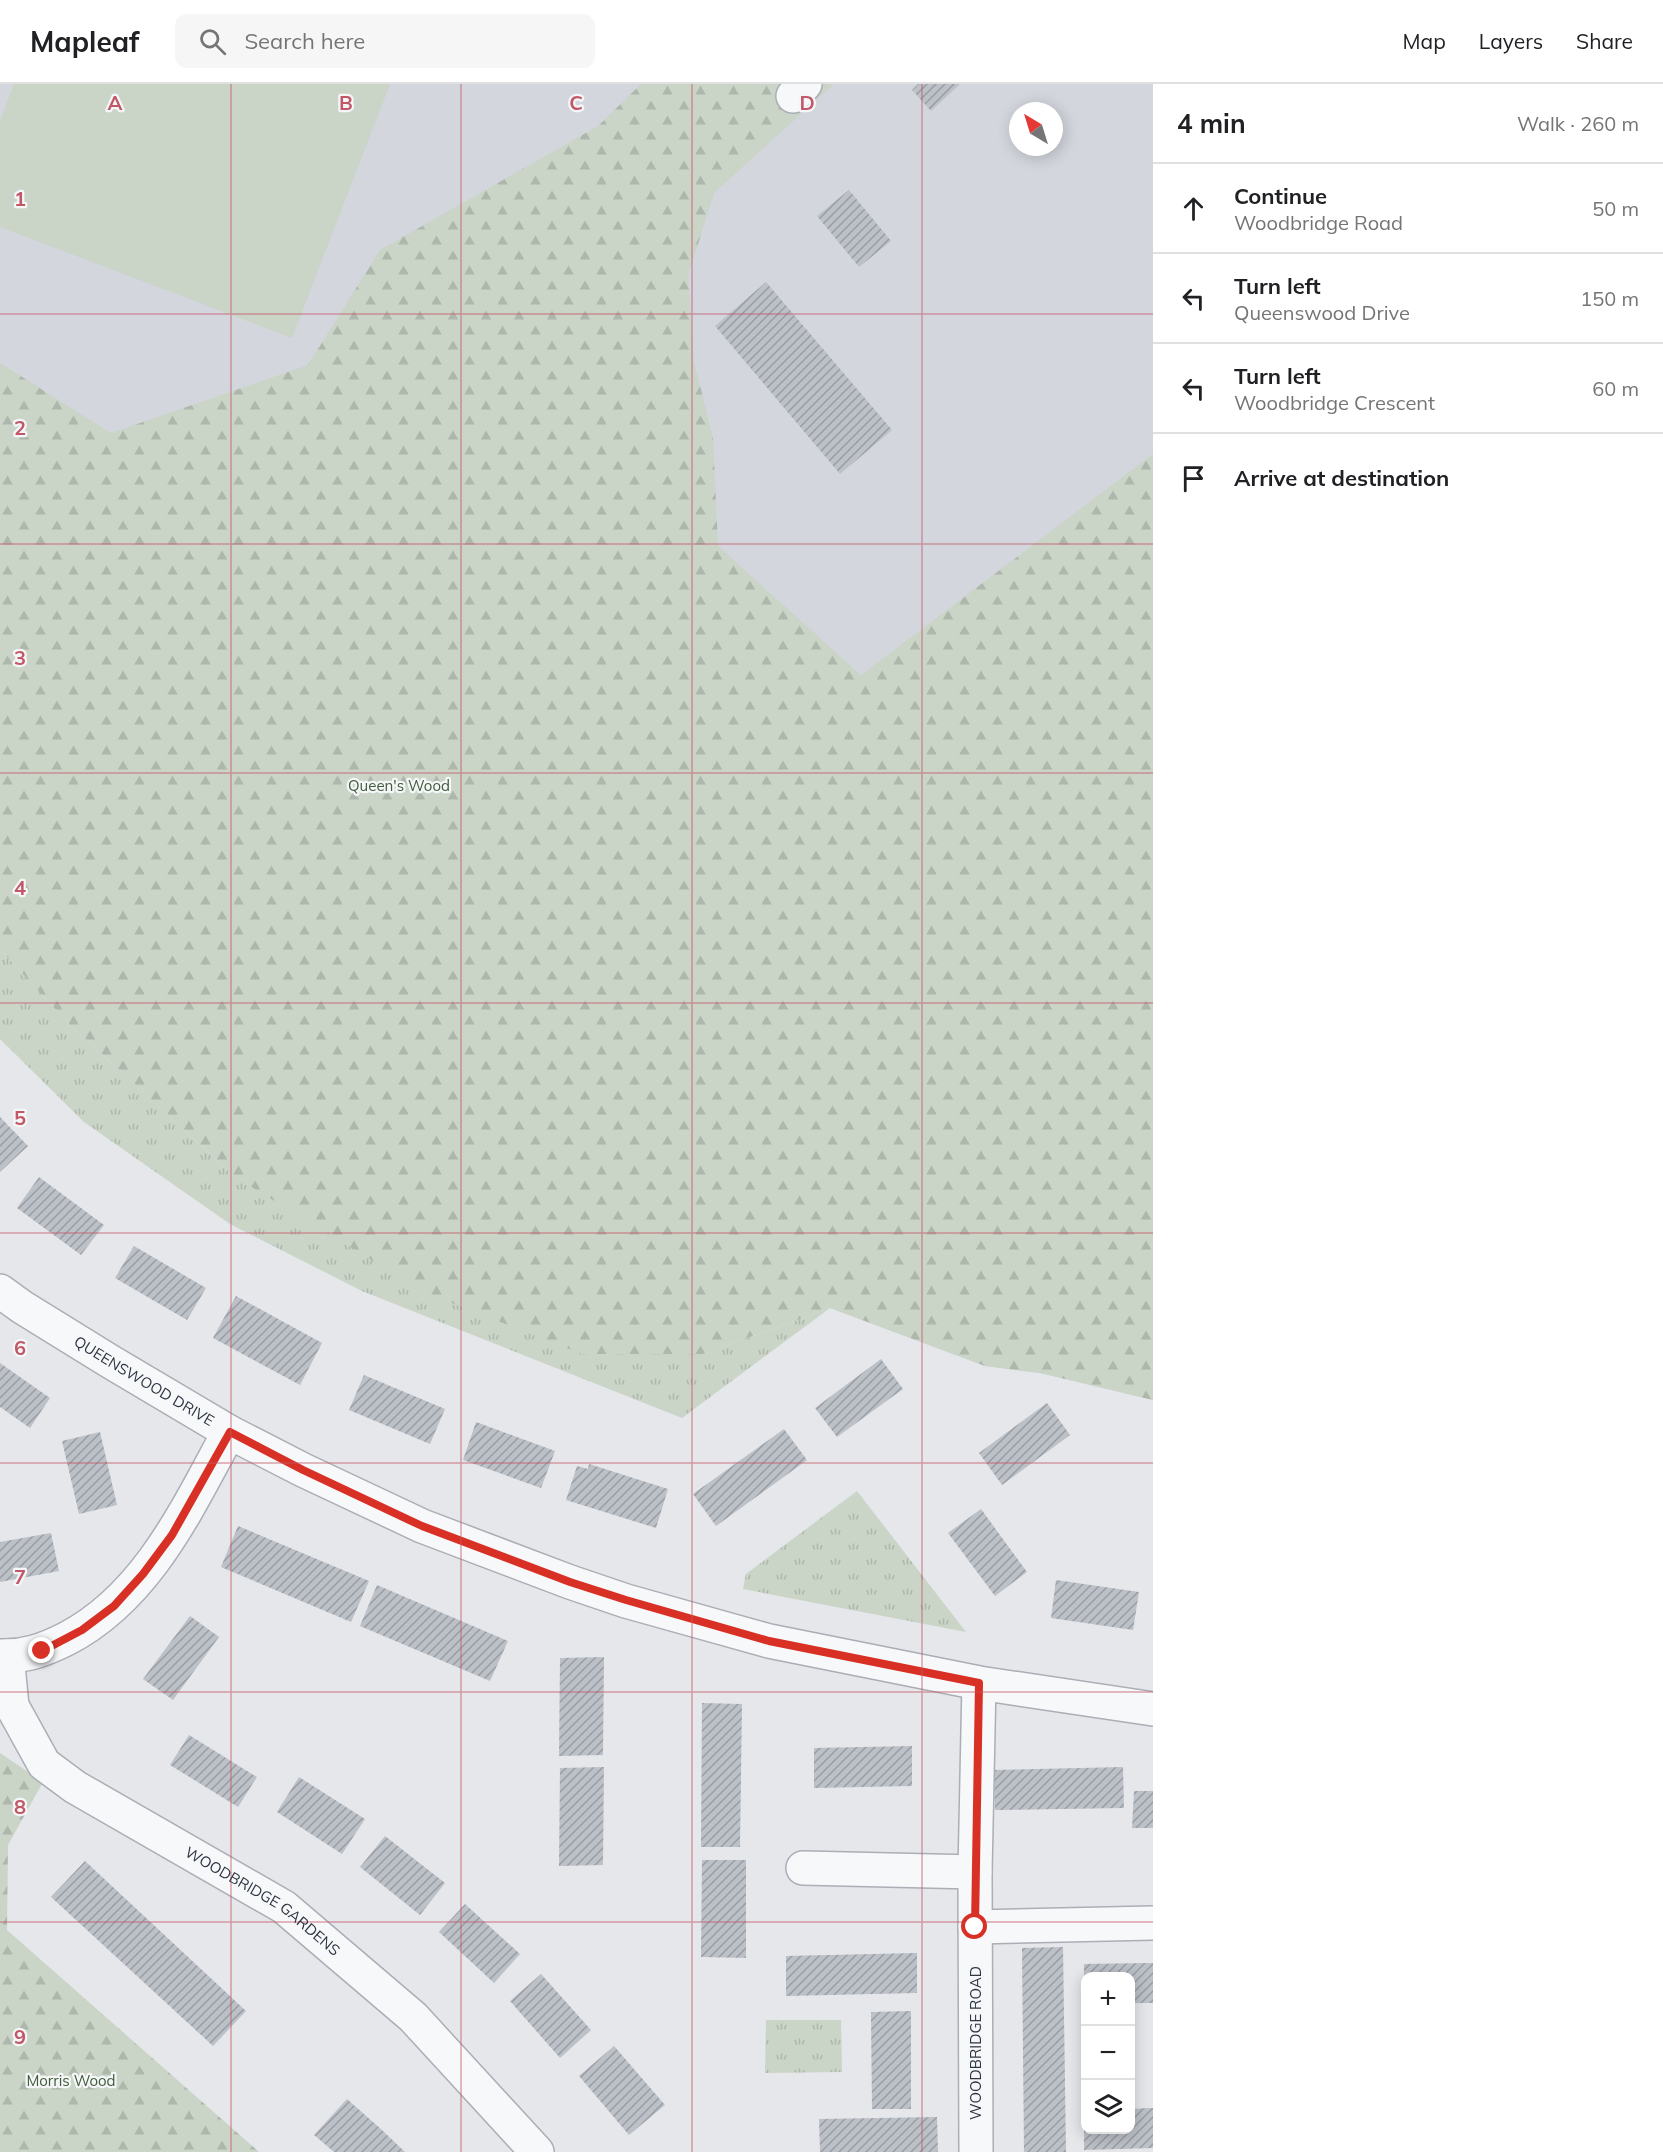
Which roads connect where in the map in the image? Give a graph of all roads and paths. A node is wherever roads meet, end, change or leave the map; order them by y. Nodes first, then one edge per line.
1 (0, 1291) edge
2 (230, 1432) junction
3 (3, 1656) edge
4 (979, 1683) junction
5 (1153, 1708) edge
6 (802, 1868) dead end
7 (975, 1872) junction
8 (1153, 1923) edge
9 (975, 1927) junction
10 (537, 2152) edge
11 (976, 2152) edge

1 - 2 street, QUEENSWOOD DRIVE
2 - 3 street
2 - 4 street, QUEENSWOOD DRIVE
3 - 10 street, WOODBRIDGE GARDENS
4 - 5 street, QUEENSWOOD DRIVE
4 - 7 street, WOODBRIDGE ROAD
6 - 7 street
7 - 9 street, WOODBRIDGE ROAD
8 - 9 street
9 - 11 street, WOODBRIDGE ROAD

